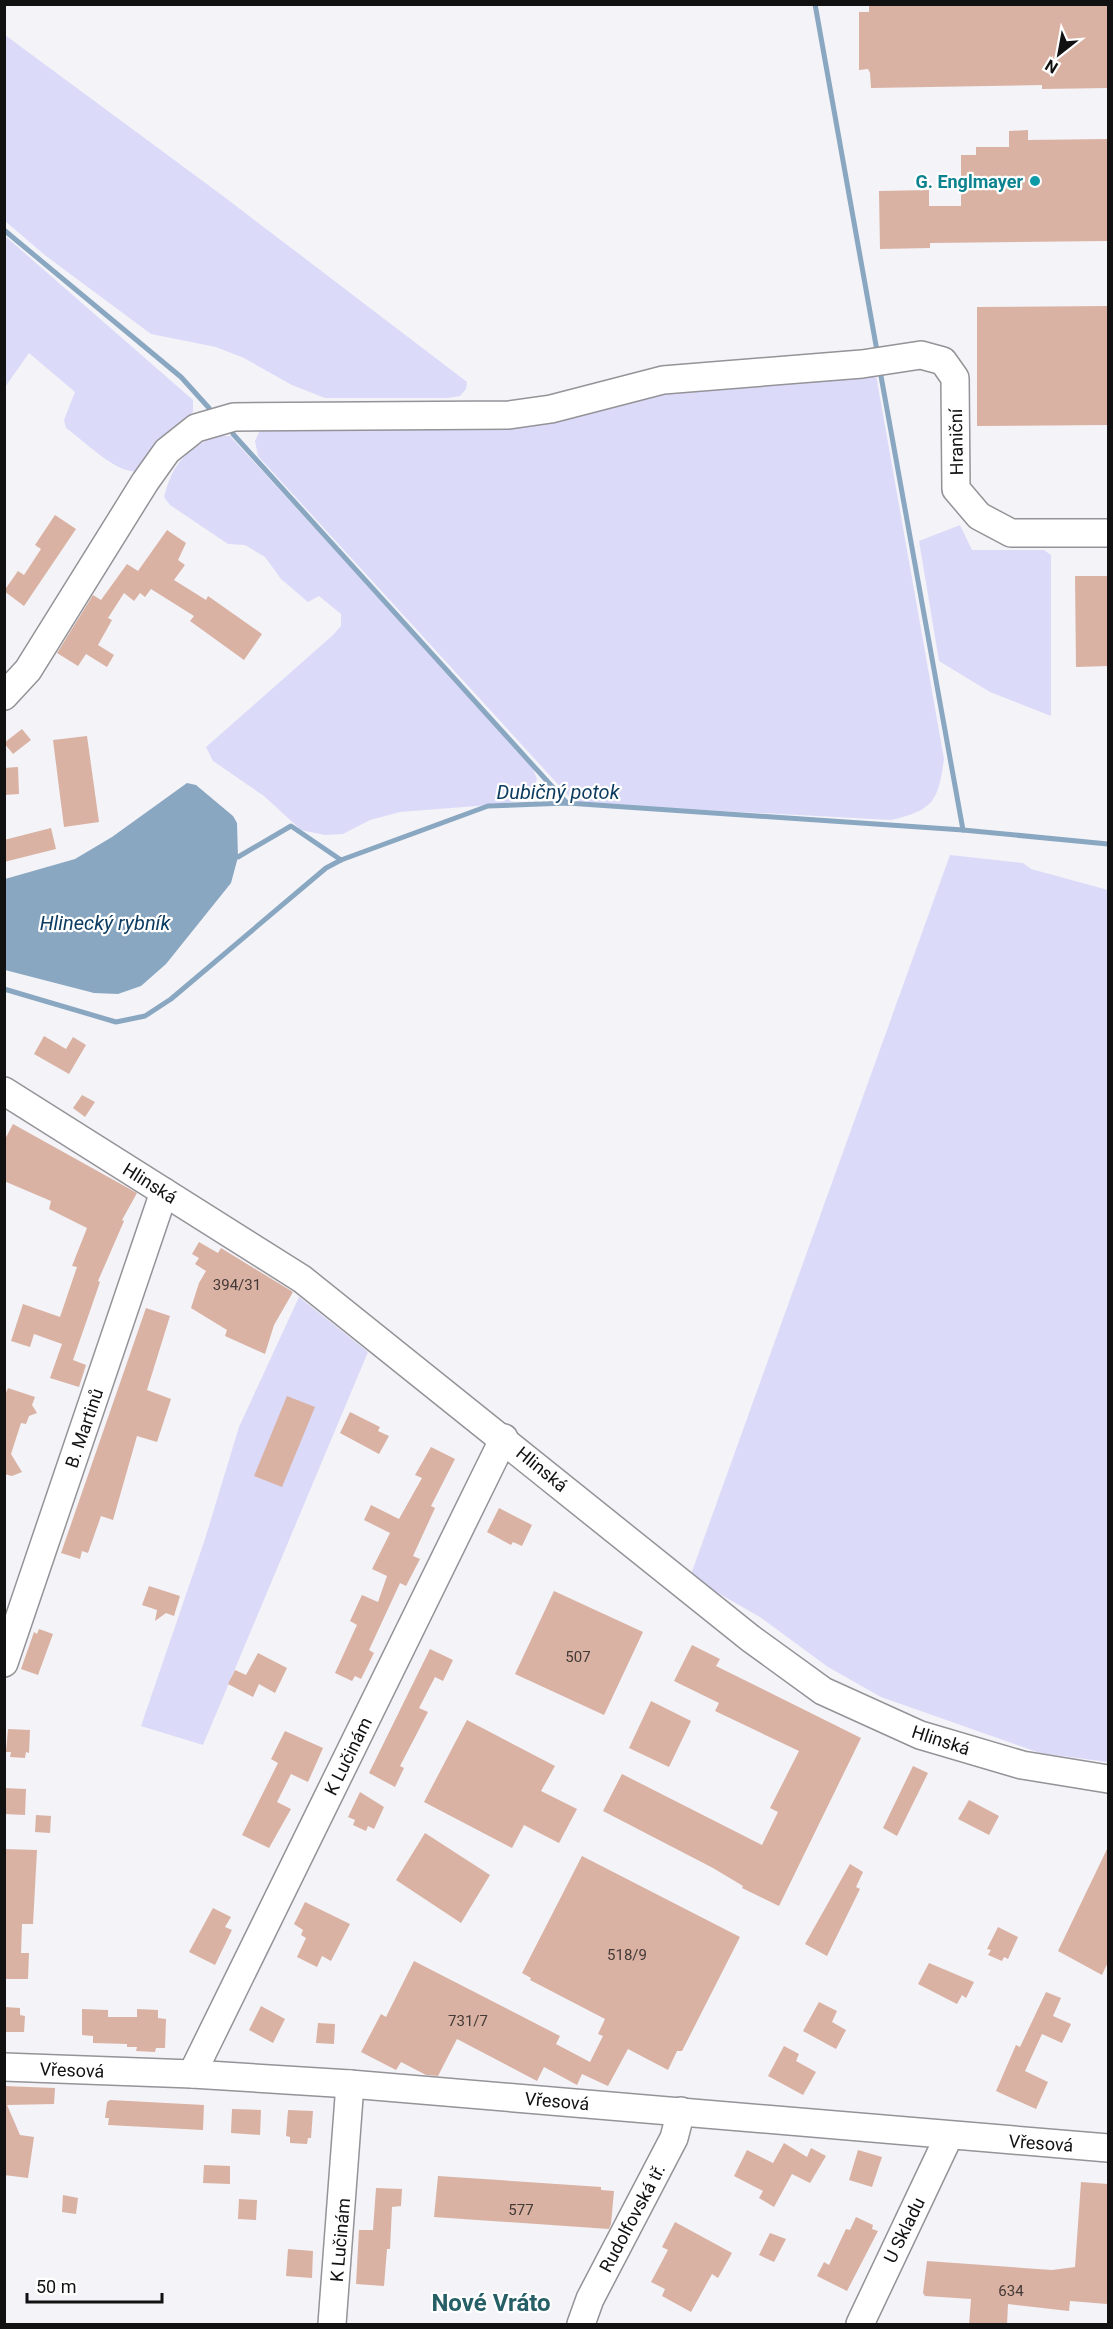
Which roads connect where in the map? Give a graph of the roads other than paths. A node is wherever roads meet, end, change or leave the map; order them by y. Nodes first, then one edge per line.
1 (1108, 533) edge
2 (4, 696) edge
3 (4, 1091) edge
4 (164, 1192) junction
5 (504, 1438) junction
6 (4, 1663) edge
7 (1108, 1779) edge
8 (4, 2067) edge
9 (192, 2074) junction
10 (350, 2084) junction
11 (681, 2111) junction
12 (949, 2136) junction
13 (1108, 2148) edge
14 (332, 2325) edge
15 (581, 2325) edge
16 (860, 2325) edge

1 - 2 street, Hraniční
3 - 4 street, Hlinská
4 - 5 street, Hlinská
4 - 6 street, B. Martinů
5 - 7 street, Hlinská
5 - 9 street, K Lučinám
8 - 9 street, Vřesová
9 - 10 street, Vřesová
10 - 11 street, Vřesová
10 - 14 street, K Lučinám
11 - 12 street, Vřesová
11 - 15 street, Rudolfovská tř.
12 - 13 street, Vřesová
12 - 16 street, U Skladu

